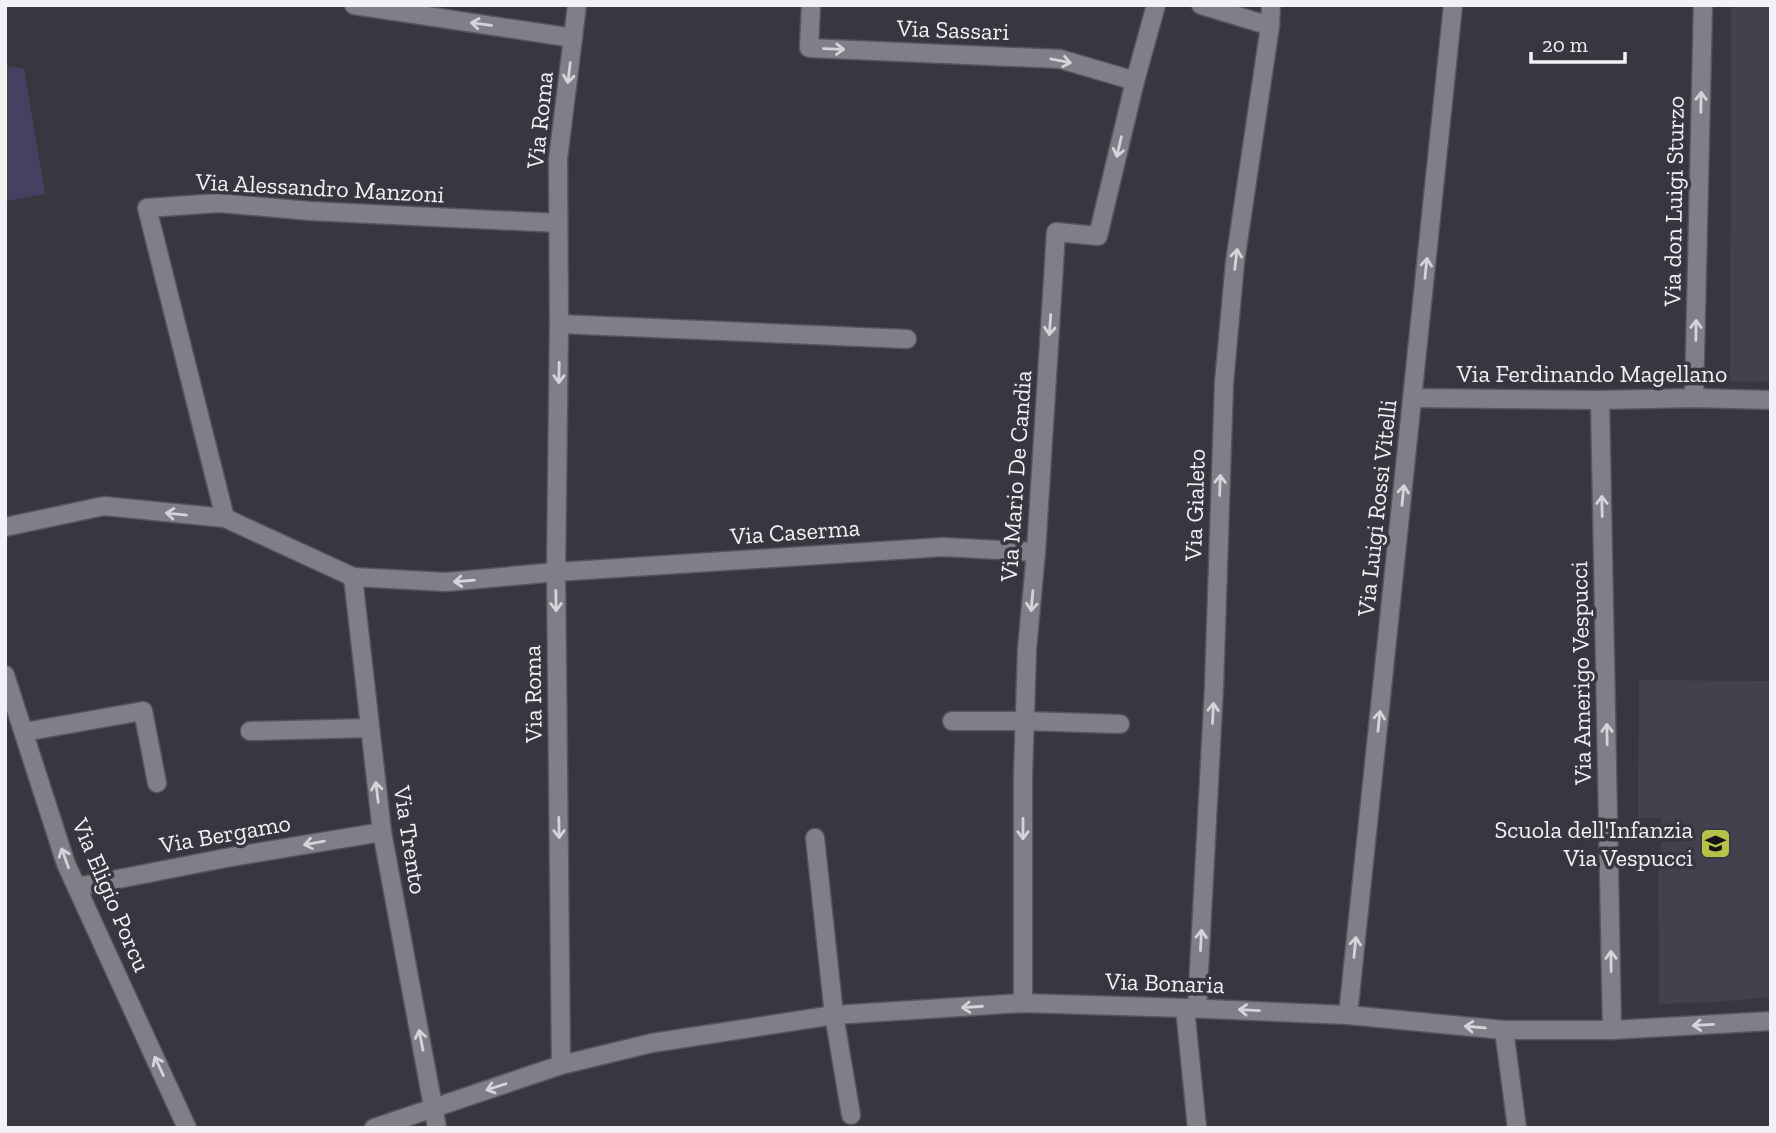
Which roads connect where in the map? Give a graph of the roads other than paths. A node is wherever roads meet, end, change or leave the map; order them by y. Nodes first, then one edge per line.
1 (354, 5) edge
2 (577, 5) edge
3 (811, 5) edge
4 (1156, 5) edge
5 (1201, 5) edge
6 (1271, 5) edge
7 (1453, 5) edge
8 (1703, 5) edge
9 (1270, 26) junction
10 (573, 38) junction
11 (1135, 81) junction
12 (558, 223) junction
13 (559, 324) junction
14 (907, 339) dead end
15 (1413, 398) junction
16 (1694, 398) junction
17 (1600, 400) junction
18 (1771, 400) edge
19 (225, 518) junction
20 (5, 527) edge
21 (1036, 552) junction
22 (556, 572) junction
23 (353, 577) junction
24 (5, 675) edge
25 (952, 721) dead end
26 (1025, 721) junction
27 (1120, 724) dead end
28 (370, 729) junction
29 (24, 732) junction
30 (250, 732) dead end
31 (157, 783) dead end
32 (382, 832) junction
33 (815, 838) dead end
34 (77, 887) junction
35 (1023, 1003) junction
36 (1191, 1008) junction
37 (834, 1015) junction
38 (1348, 1015) junction
39 (1771, 1021) edge
40 (1504, 1030) junction
41 (1612, 1030) junction
42 (561, 1065) junction
43 (433, 1107) junction
44 (850, 1115) dead end
45 (187, 1128) edge
46 (374, 1128) edge
47 (436, 1128) edge
48 (1197, 1128) edge
49 (1517, 1128) edge

10 -> 1 street
2 - 10 street, Via Roma
3 -> 11 street, Via Sassari
4 - 11 street, Via Mario De Candia
5 - 9 street
6 - 9 street, Via Gialeto
15 -> 7 street, Via Luigi Rossi Vitelli
16 -> 8 street, Via don Luigi Sturzo
36 -> 9 street, Via Gialeto
10 -> 12 street, Via Roma
11 -> 21 street, Via Mario De Candia
12 - 13 street, Via Roma
12 - 19 street, Via Alessandro Manzoni
13 - 14 street
13 -> 22 street, Via Roma
15 - 17 street, Via Ferdinando Magellano
38 -> 15 street, Via Luigi Rossi Vitelli
16 - 17 street, Via Ferdinando Magellano
16 - 18 street, Via Ferdinando Magellano
41 -> 17 street, Via Amerigo Vespucci
19 -> 20 street
19 - 23 street
21 - 22 street, Via Caserma
21 -> 26 street, Via Mario De Candia
22 -> 23 street, Via Caserma
22 -> 42 street, Via Roma
23 - 28 street, Via Trento
24 - 29 street, Via Eligio Porcu
25 - 26 street
26 - 27 street
26 -> 35 street, Via Mario De Candia
28 - 30 street
32 -> 28 street, Via Trento
29 - 31 street
34 -> 29 street, Via Eligio Porcu
32 -> 34 street, Via Bergamo
43 -> 32 street, Via Trento
33 - 37 street
45 -> 34 street, Via Eligio Porcu
35 - 36 street, Via Bonaria
35 -> 37 street, Via Bonaria
38 -> 36 street, Via Bonaria
36 - 48 street, Via Gialeto
37 - 42 street, Via Bonaria
37 - 44 street
40 -> 38 street, Via Bonaria
39 -> 41 street, Via Bonaria
40 - 41 street, Via Bonaria
40 - 49 street
42 -> 43 street, Via Bonaria
43 - 46 street, Via Bonaria
43 - 47 street, Via Trento

